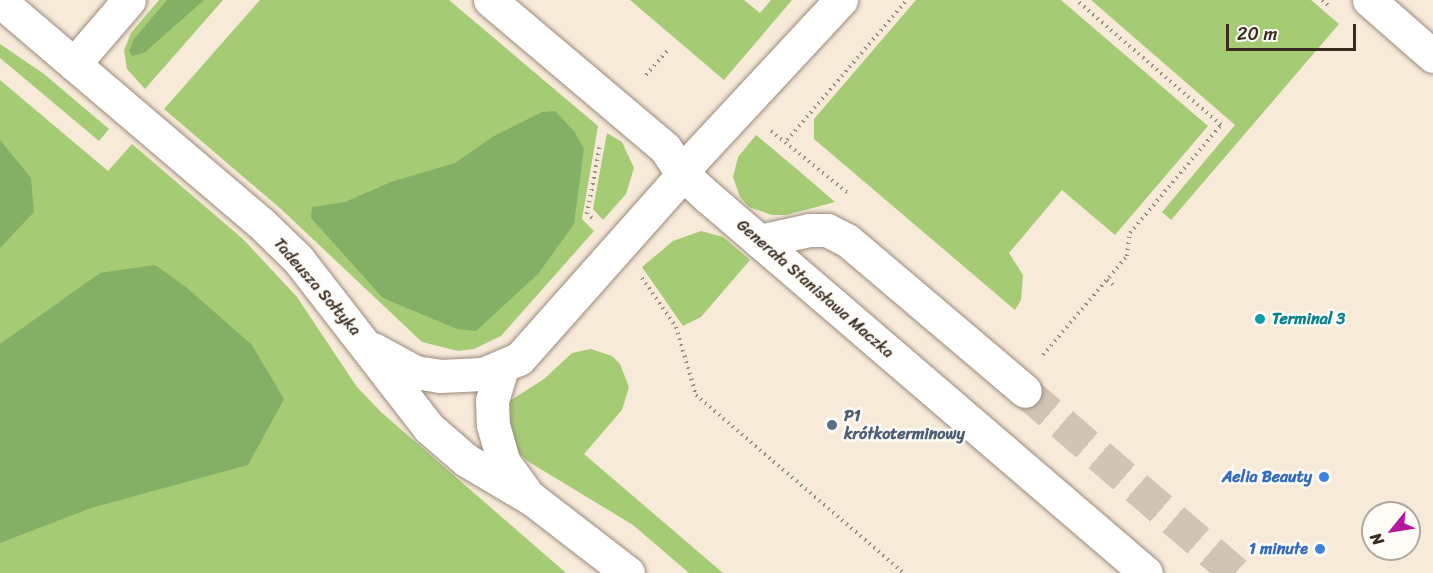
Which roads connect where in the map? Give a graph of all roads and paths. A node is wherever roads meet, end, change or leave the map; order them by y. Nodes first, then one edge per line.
1 (129, 0) edge
2 (490, 0) edge
3 (841, 0) edge
4 (907, 0) edge
5 (1076, 0) edge
6 (1368, 0) edge
7 (0, 1) edge
8 (669, 49) dead end
9 (1433, 56) edge
10 (74, 64) junction
11 (646, 75) dead end
12 (602, 136) dead end
13 (787, 140) dead end
14 (681, 172) junction
15 (598, 225) dead end
16 (759, 241) junction
17 (639, 274) dead end
18 (1107, 280) junction
19 (1115, 286) dead end
20 (369, 347) junction
21 (1040, 358) dead end
22 (502, 368) junction
23 (1025, 391) tunnel mouth
24 (532, 499) junction
25 (628, 573) edge
26 (904, 573) edge
27 (1146, 573) edge

1 - 10 street
2 - 14 street, Generała Stanisława Maczka
3 - 14 street
4 - 13 path
5 - 18 path
6 - 9 street
7 - 10 street, Tadeusza Sołtyka
8 - 11 path
10 - 20 street, Tadeusza Sołtyka
12 - 15 path
14 - 16 street, Generała Stanisława Maczka
14 - 22 street
16 - 23 street
16 - 27 street, Generała Stanisława Maczka
17 - 26 path
18 - 19 path
18 - 21 path
20 - 22 street
20 - 24 street, Tadeusza Sołtyka
22 - 24 street
24 - 25 street, Tadeusza Sołtyka

